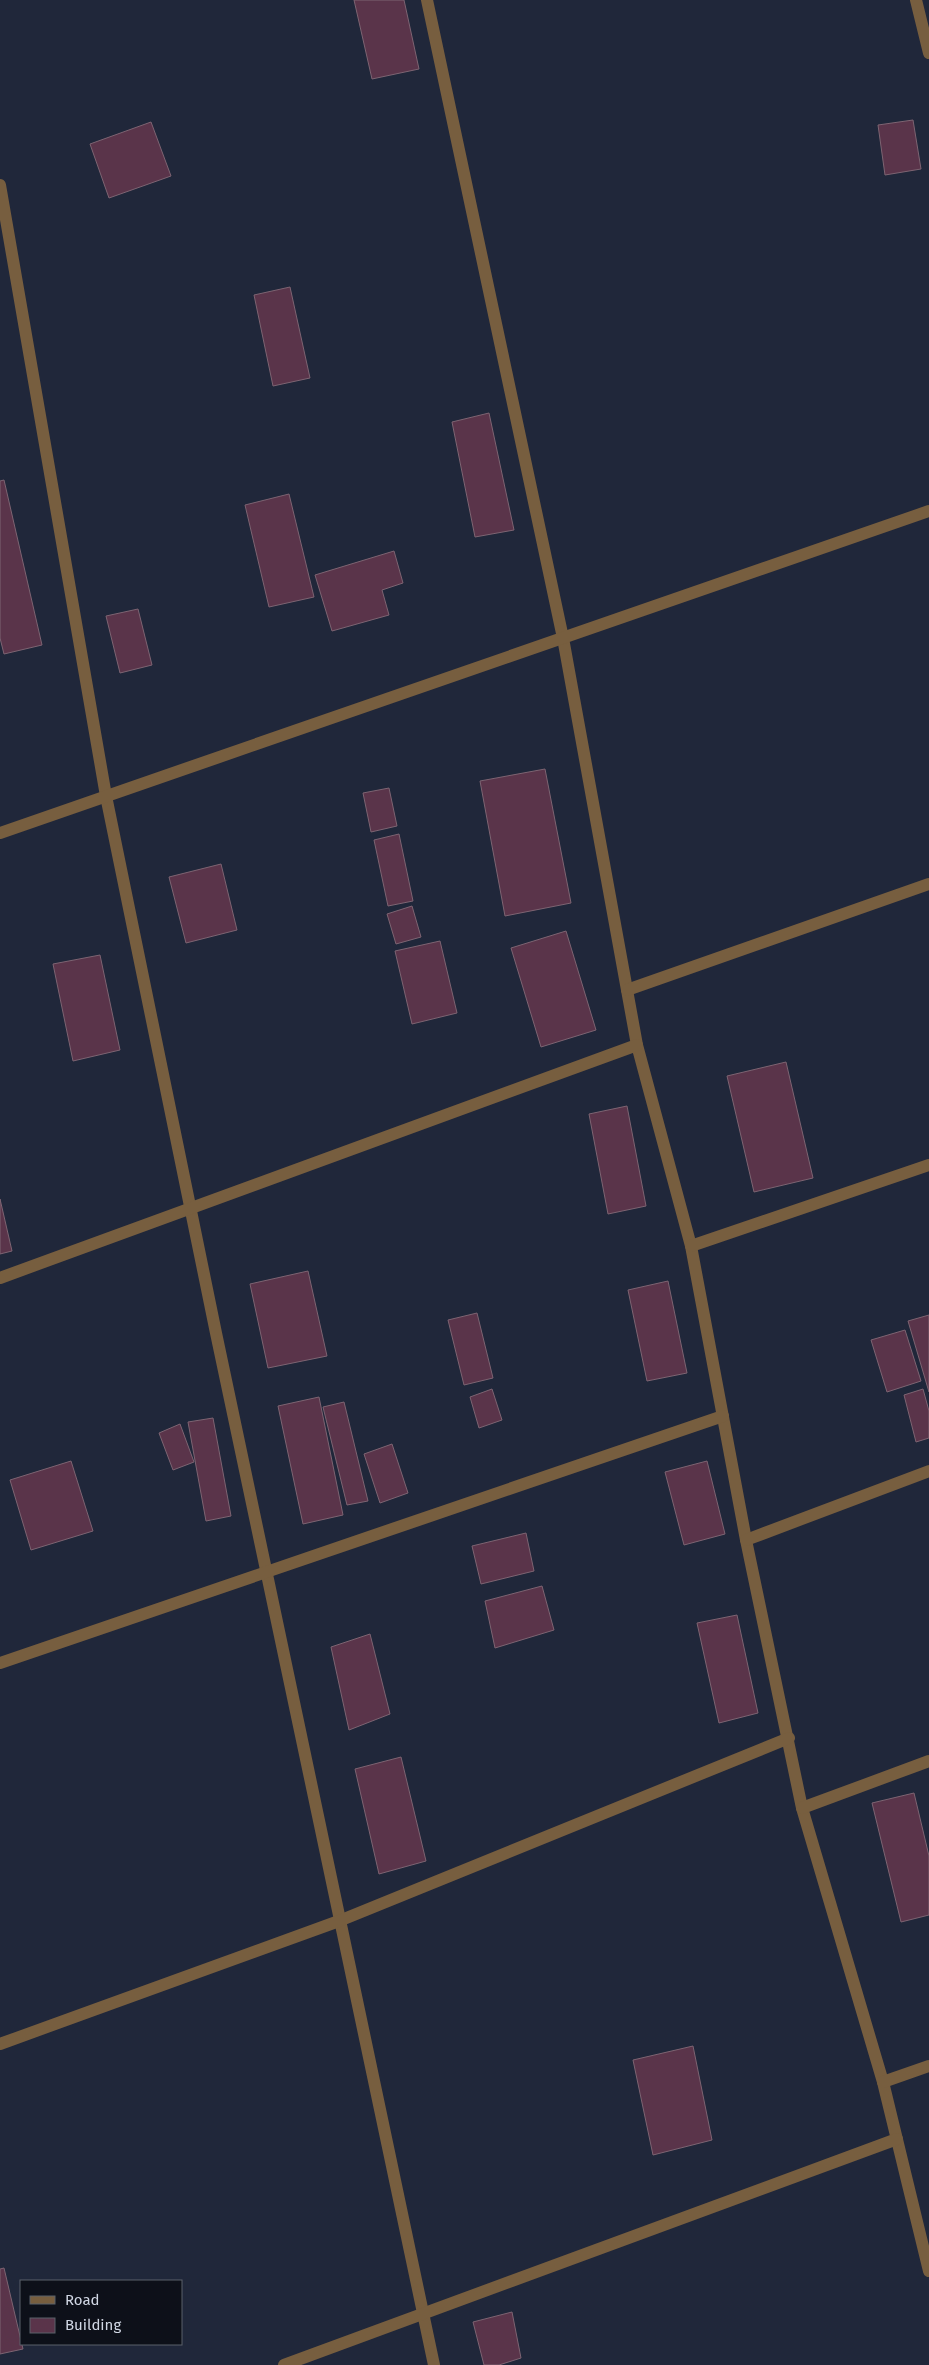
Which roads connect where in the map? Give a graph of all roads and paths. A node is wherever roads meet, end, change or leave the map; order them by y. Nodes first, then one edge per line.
1 (427, 0) edge
2 (916, 0) edge
3 (929, 53) edge
4 (0, 185) edge
5 (929, 511) edge
6 (563, 638) junction
7 (106, 796) junction
8 (0, 833) edge
9 (929, 884) edge
10 (627, 990) junction
11 (638, 1045) junction
12 (929, 1165) edge
13 (190, 1209) junction
14 (690, 1246) junction
15 (0, 1278) edge
16 (722, 1416) junction
17 (929, 1471) edge
18 (746, 1540) junction
19 (267, 1572) junction
20 (0, 1663) edge
21 (789, 1738) junction
22 (929, 1761) edge
23 (802, 1808) junction
24 (339, 1921) junction
25 (0, 2044) edge
26 (929, 2066) edge
27 (883, 2082) junction
28 (897, 2139) junction
29 (929, 2271) edge
30 (424, 2313) junction
31 (284, 2365) edge
32 (434, 2365) edge

1 - 6 street
2 - 3 street
4 - 7 street
5 - 6 street
6 - 7 street
6 - 10 street
7 - 8 street
7 - 13 street
9 - 10 street
10 - 11 street
11 - 13 street
11 - 14 street
12 - 14 street
13 - 15 street
13 - 19 street
14 - 16 street
16 - 18 street
16 - 19 street
17 - 18 street
18 - 21 street
19 - 20 street
19 - 24 street
21 - 23 street
21 - 24 street
22 - 23 street
23 - 27 street
24 - 25 street
24 - 30 street
26 - 27 street
27 - 28 street
28 - 29 street
28 - 30 street
30 - 31 street
30 - 32 street

